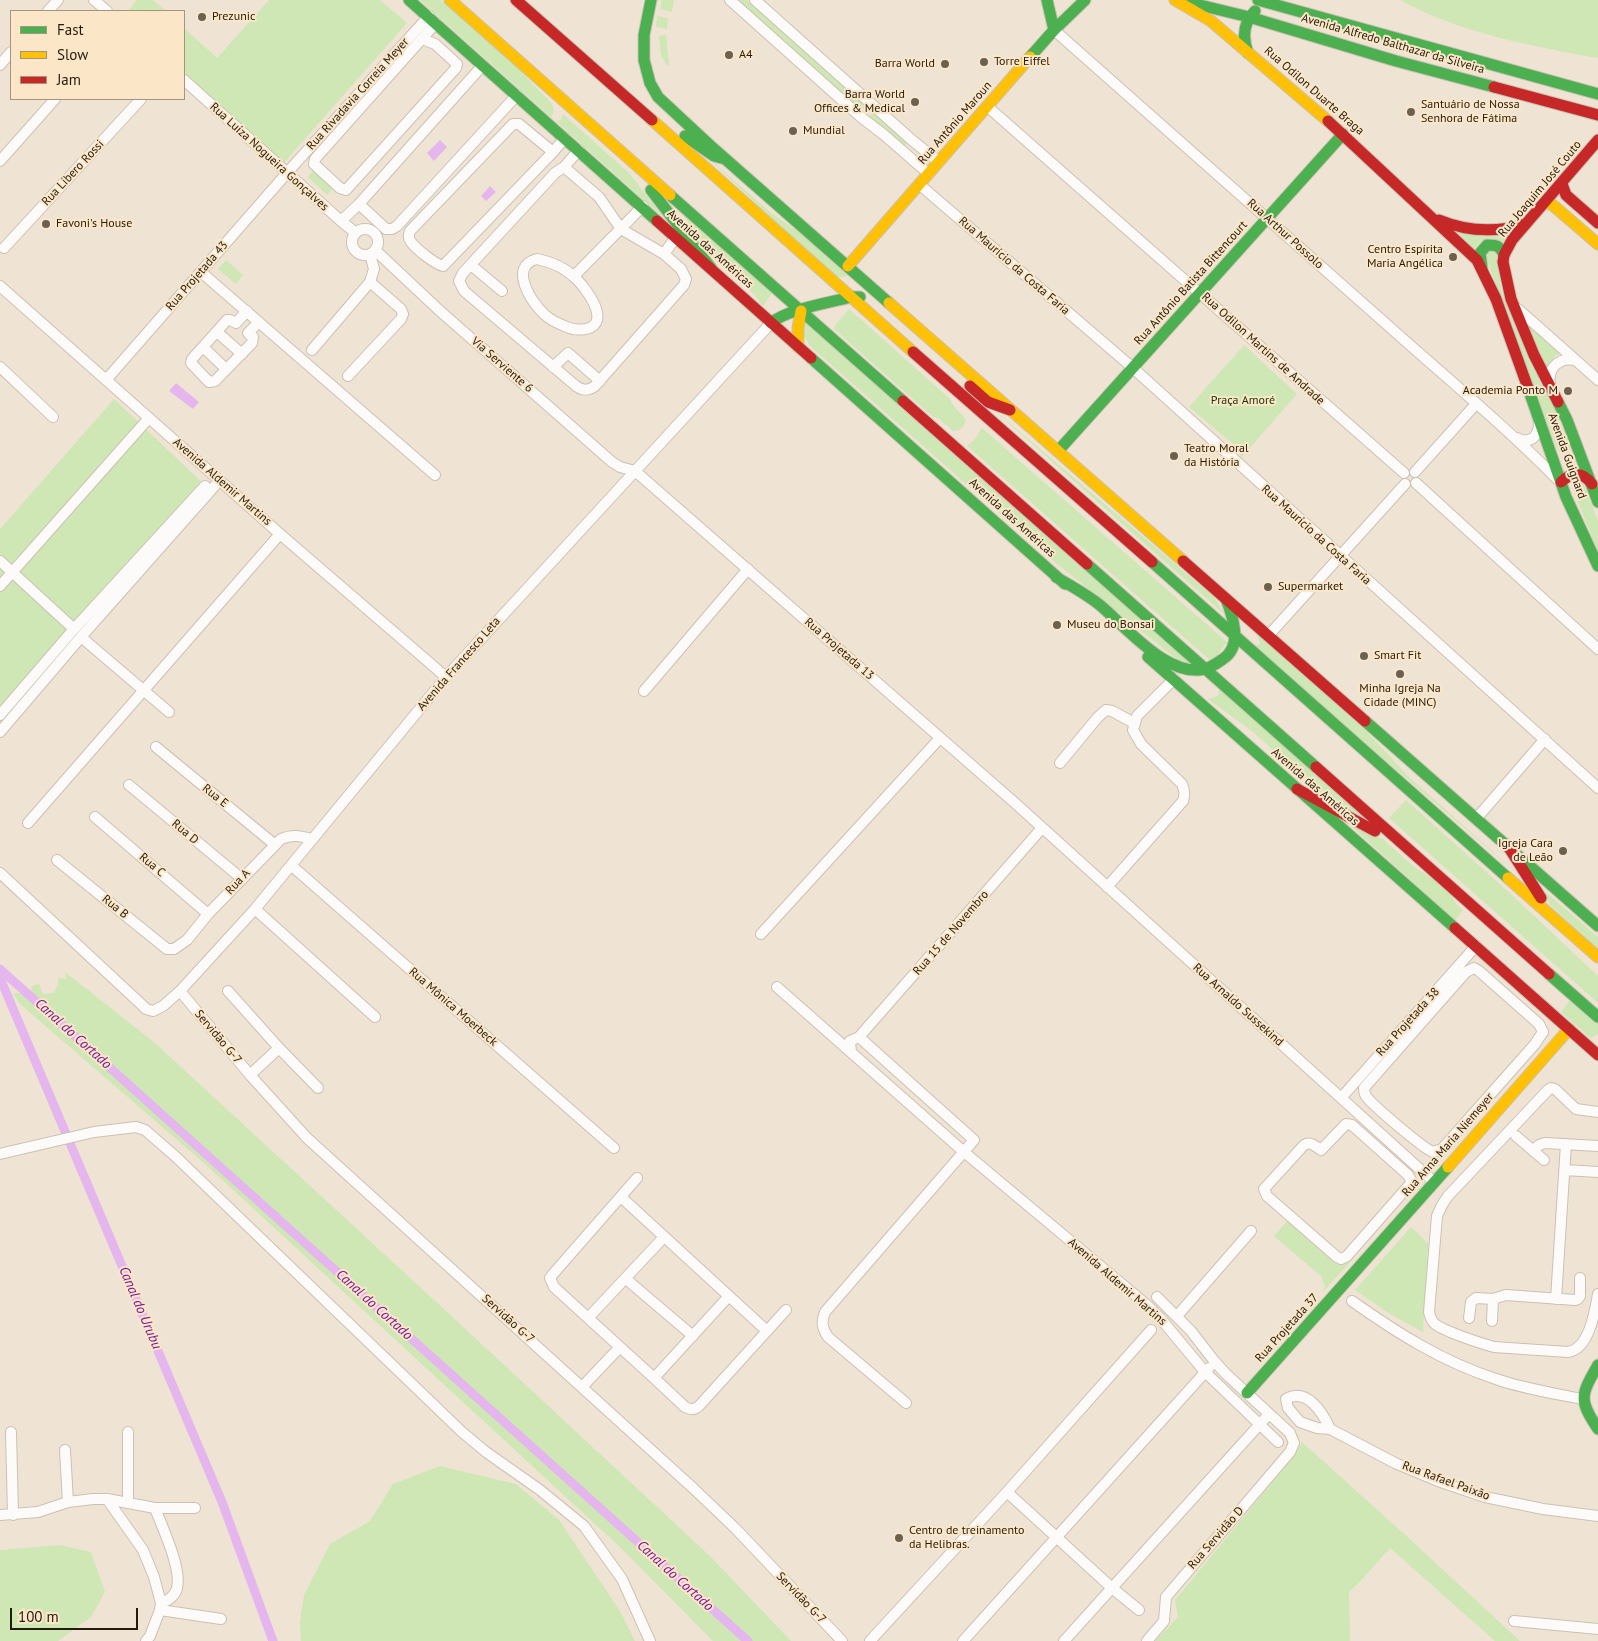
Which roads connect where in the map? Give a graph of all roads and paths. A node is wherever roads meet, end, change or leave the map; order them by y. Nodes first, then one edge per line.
1 (58, 0) edge
2 (94, 0) edge
3 (409, 0) edge
4 (450, 0) edge
5 (516, 0) edge
6 (651, 0) edge
7 (730, 0) edge
8 (755, 0) edge
9 (1047, 0) edge
10 (1084, 0) edge
11 (1175, 0) edge
12 (1180, 0) edge
13 (1258, 0) edge
14 (49, 10) edge
15 (106, 10) edge
16 (1249, 17) junction
17 (432, 20) junction
18 (1334, 22) junction
19 (1054, 30) junction
20 (422, 39) junction
21 (10, 53) edge
22 (1248, 53) junction
23 (0, 65) edge
24 (483, 65) junction
25 (185, 81) edge
26 (1583, 90) junction
27 (1598, 94) edge
28 (517, 95) junction
29 (54, 100) edge
30 (140, 100) edge
31 (988, 107) junction
32 (1598, 107) edge
33 (638, 108) junction
34 (1598, 115) edge
35 (1343, 134) junction
36 (566, 138) junction
37 (1598, 140) edge
38 (913, 141) junction
39 (579, 150) junction
40 (901, 150) junction
41 (553, 152) junction
42 (626, 157) junction
43 (725, 159) junction
44 (0, 161) edge
45 (939, 162) junction
46 (564, 167) junction
47 (288, 172) junction
48 (929, 174) junction
49 (1562, 184) junction
50 (920, 185) junction
51 (1545, 203) junction
52 (359, 204) junction
53 (642, 206) junction
54 (1426, 213) junction
55 (1268, 218) junction
56 (341, 222) junction
57 (1598, 223) edge
58 (1526, 224) junction
59 (621, 229) junction
60 (356, 233) junction
61 (676, 236) junction
62 (1598, 244) edge
63 (4, 248) dead end
64 (373, 252) junction
65 (664, 254) junction
66 (1504, 255) junction
67 (471, 265) junction
68 (848, 266) junction
69 (711, 268) junction
70 (1483, 270) junction
71 (201, 272) junction
72 (574, 276) junction
73 (370, 282) junction
74 (0, 286) edge
75 (502, 291) dead end
76 (1201, 293) junction
77 (851, 297) junction
78 (1512, 300) junction
79 (801, 311) junction
80 (247, 312) junction
81 (259, 322) junction
82 (236, 323) junction
83 (771, 323) junction
84 (217, 332) junction
85 (248, 333) junction
86 (203, 347) junction
87 (798, 347) junction
88 (312, 350) dead end
89 (242, 354) junction
90 (1574, 360) junction
91 (553, 366) junction
92 (0, 367) edge
93 (1133, 368) junction
94 (226, 369) junction
95 (348, 376) dead end
96 (106, 380) junction
97 (1598, 380) edge
98 (600, 381) junction
99 (1551, 390) junction
100 (1476, 404) junction
101 (1010, 410) junction
102 (53, 417) dead end
103 (149, 418) junction
104 (1567, 420) junction
105 (1539, 423) junction
106 (1516, 438) junction
107 (1548, 448) junction
108 (1058, 451) junction
109 (635, 471) junction
110 (435, 475) dead end
111 (1410, 478) junction
112 (220, 480) junction
113 (1561, 482) junction
114 (1593, 485) junction
115 (205, 486) dead end
116 (1598, 502) edge
117 (280, 534) junction
118 (1340, 556) junction
119 (0, 561) edge
120 (1598, 566) edge
121 (748, 569) junction
122 (12, 572) junction
123 (1056, 577) junction
124 (0, 586) edge
125 (1226, 599) junction
126 (78, 633) junction
127 (1234, 636) junction
128 (1268, 636) junction
129 (1598, 649) edge
130 (1204, 669) junction
131 (446, 677) junction
132 (1174, 679) junction
133 (143, 690) junction
134 (644, 690) dead end
135 (169, 712) dead end
136 (0, 715) edge
137 (1134, 723) junction
138 (0, 732) edge
139 (940, 738) junction
140 (1545, 739) junction
141 (156, 747) dead end
142 (1060, 763) dead end
143 (129, 785) dead end
144 (1598, 788) edge
145 (1297, 789) junction
146 (95, 817) dead end
147 (1476, 819) junction
148 (28, 823) dead end
149 (1042, 828) junction
150 (312, 839) junction
151 (274, 844) junction
152 (1401, 845) junction
153 (1508, 846) junction
154 (57, 860) dead end
155 (292, 866) junction
156 (0, 873) edge
157 (241, 878) junction
158 (1107, 887) junction
159 (255, 909) junction
160 (208, 914) junction
161 (1552, 916) junction
162 (1598, 926) edge
163 (761, 934) dead end
164 (1476, 946) junction
165 (174, 949) joint
166 (1598, 957) edge
167 (777, 987) dead end
168 (180, 991) junction
169 (228, 991) dead end
170 (375, 1017) dead end
171 (1598, 1017) edge
172 (1569, 1028) junction
173 (859, 1037) junction
174 (279, 1048) junction
175 (851, 1052) junction
176 (1598, 1055) edge
177 (250, 1076) junction
178 (318, 1088) dead end
179 (1341, 1098) junction
180 (1598, 1112) edge
181 (1366, 1121) junction
182 (1357, 1130) junction
183 (1407, 1132) junction
184 (1516, 1136) dead end
185 (1566, 1144) junction
186 (1395, 1146) junction
187 (1598, 1146) edge
188 (614, 1148) dead end
189 (1533, 1151) junction
190 (964, 1152) junction
191 (0, 1154) edge
192 (1544, 1160) dead end
193 (1565, 1170) junction
194 (1598, 1172) edge
195 (637, 1178) dead end
196 (1434, 1182) junction
197 (621, 1197) junction
198 (1252, 1230) dead end
199 (664, 1237) junction
200 (1580, 1278) dead end
201 (626, 1279) junction
202 (1348, 1281) joint
203 (1598, 1294) edge
204 (729, 1296) junction
205 (1157, 1297) dead end
206 (1494, 1299) junction
207 (1556, 1299) junction
208 (1352, 1301) dead end
209 (786, 1310) dead end
210 (1177, 1316) junction
211 (589, 1317) junction
212 (1469, 1318) dead end
213 (1492, 1321) dead end
214 (1151, 1330) dead end
215 (767, 1331) junction
216 (693, 1336) junction
217 (620, 1347) junction
218 (1215, 1362) junction
219 (1598, 1365) edge
220 (1205, 1372) junction
221 (654, 1378) junction
222 (583, 1386) junction
223 (1247, 1393) junction
224 (1582, 1399) junction
225 (906, 1403) dead end
226 (1269, 1414) junction
227 (1259, 1425) junction
228 (1330, 1429) dead end
229 (1598, 1429) edge
230 (11, 1432) dead end
231 (128, 1432) dead end
232 (1293, 1438) joint
233 (1278, 1442) dead end
234 (65, 1450) dead end
235 (1007, 1492) junction
236 (107, 1500) junction
237 (68, 1502) junction
238 (128, 1502) junction
239 (155, 1508) junction
240 (194, 1508) dead end
241 (13, 1515) junction
242 (0, 1516) edge
243 (1598, 1516) edge
244 (1056, 1537) junction
245 (1112, 1588) junction
246 (160, 1606) junction
247 (1139, 1610) dead end
248 (221, 1619) dead end
249 (1514, 1621) dead end
250 (1598, 1629) edge
251 (146, 1641) edge
252 (650, 1641) edge
253 (842, 1641) edge
254 (870, 1641) edge
255 (963, 1641) edge
256 (1064, 1641) edge
257 (1147, 1641) edge

1 - 14 street
2 - 15 street
3 - 17 main road, Avenida das Américas
4 - 42 main road, Avenida das Américas
5 - 33 main road
6 - 43 main road
7 - 40 street
8 - 38 street
9 - 19 main road
10 - 19 main road, Rua Antônio Maroun
11 - 22 main road, Rua Odilon Duarte Braga
12 - 16 main road, Avenida Alfredo Balthazar da Silveira
13 - 18 main road, Avenida Alfredo Balthazar da Silveira
16 - 18 main road
16 - 22 main road
16 - 34 main road, Avenida Alfredo Balthazar da Silveira
17 - 20 street
17 - 24 main road, Avenida das Américas
17 - 47 street, Rua Rivadavia Correia Meyer
18 - 26 main road, Avenida Alfredo Balthazar da Silveira
19 - 31 main road, Rua Antônio Maroun
19 - 55 street, Rua Arthur Possolo
20 - 20 street
21 - 23 street
22 - 35 main road, Rua Odilon Duarte Braga
24 - 28 main road, Avenida das Américas
24 - 52 street
25 - 47 street, Rua Luíza Nogueira Gonçalves
26 - 27 main road, Avenida Alfredo Balthazar da Silveira
26 - 32 main road
28 - 36 main road, Avenida das Américas
28 - 52 street
29 - 44 street
30 - 63 street, Rua Líbero Rossi
31 - 45 main road, Rua Antônio Maroun
31 - 76 street, Rua Odilon Martins de Andrade
33 - 43 main road
33 - 77 main road
35 - 54 main road, Rua Odilon Duarte Braga
35 - 55 main road, Rua Antônio Batista Bittencourt
36 - 39 main road, Avenida das Américas
36 - 41 street
37 - 49 main road, Rua Joaquim José Couto
38 - 40 street
38 - 45 street
39 - 46 street
39 - 53 main road, Avenida das Américas
40 - 48 street
41 - 41 street
42 - 69 main road
42 - 79 main road, Avenida das Américas
43 - 68 main road
45 - 48 main road, Rua Antônio Maroun
46 - 59 street
46 - 67 street
47 - 56 street, Rua Luíza Nogueira Gonçalves
47 - 71 street, Rua Projetada 43
48 - 50 main road, Rua Antônio Maroun
49 - 51 main road, Rua Joaquim José Couto
49 - 57 main road
50 - 68 main road, Rua Antônio Maroun
50 - 93 street, Rua Maurício da Costa Faria
51 - 58 main road, Rua Joaquim José Couto
51 - 62 main road
52 - 56 street
53 - 59 street
53 - 61 main road, Avenida das Américas
54 - 58 main road, Rua Odilon Duarte Braga
54 - 70 main road, Rua Odilon Duarte Braga
55 - 76 main road, Rua Antônio Batista Bittencourt
55 - 100 street, Rua Arthur Possolo
56 - 60 street, Rua Luíza Nogueira Gonçalves
58 - 66 main road, Rua Joaquim José Couto
59 - 65 street
59 - 72 street
60 - 64 street
60 - 64 street
61 - 65 street
61 - 69 main road, Avenida das Américas
64 - 73 street
64 - 109 street, Via Serviente 6
65 - 98 street
66 - 70 main road
66 - 78 main road, Avenida Guignard
67 - 75 street
67 - 91 street
68 - 101 main road
69 - 83 main road, Avenida das Américas
70 - 105 main road, Avenida Guignard
71 - 80 street
71 - 96 street, Rua Projetada 43
72 - 72 street
73 - 88 street
73 - 95 street
74 - 96 street, Avenida Aldemir Martins
76 - 93 main road, Rua Antônio Batista Bittencourt
76 - 111 street, Rua Odilon Martins de Andrade
77 - 79 main road
77 - 101 main road
77 - 127 main road
78 - 90 street
78 - 99 main road, Avenida Guignard
79 - 83 main road
79 - 87 main road
79 - 130 main road, Avenida das Américas
80 - 81 street
80 - 82 street
81 - 85 street
81 - 110 street
82 - 84 street
82 - 85 street
83 - 87 main road, Avenida das Américas
83 - 109 street, Avenida Francesco Leta
84 - 86 street
84 - 89 street
85 - 89 street
86 - 94 street
86 - 94 street
87 - 123 main road, Avenida das Américas
89 - 94 street
90 - 97 street
90 - 99 street
91 - 98 street
91 - 98 street
92 - 102 street
93 - 108 main road, Rua Antônio Batista Bittencourt
93 - 118 street, Rua Maurício da Costa Faria
96 - 103 street, Avenida Aldemir Martins
99 - 104 main road, Avenida Guignard
100 - 106 street, Rua Arthur Possolo
100 - 111 street
101 - 108 main road
103 - 112 street, Avenida Aldemir Martins
103 - 122 street
104 - 107 main road
104 - 114 main road, Avenida Guignard
105 - 106 street
105 - 107 main road, Avenida Guignard
106 - 113 street, Rua Arthur Possolo
107 - 113 main road, Avenida Guignard
108 - 125 main road
109 - 121 street, Rua Projetada 13
109 - 131 street, Avenida Francesco Leta
111 - 118 street
111 - 129 street, Rua Odilon Martins de Andrade
112 - 117 street, Avenida Aldemir Martins
112 - 126 street
113 - 114 main road
113 - 120 main road, Avenida Guignard
114 - 116 main road, Avenida Guignard
115 - 126 street
117 - 131 street, Avenida Aldemir Martins
117 - 133 street
118 - 128 street
118 - 140 street, Rua Maurício da Costa Faria
119 - 122 street
121 - 134 street
121 - 139 street, Rua Projetada 13
122 - 124 street
122 - 126 street
123 - 130 main road
123 - 132 main road, Avenida das Américas
125 - 127 main road
125 - 128 main road
126 - 133 street
126 - 136 street
126 - 138 street
127 - 130 main road
127 - 161 main road
128 - 147 main road
130 - 152 main road, Avenida das Américas
131 - 150 street, Avenida Francesco Leta
132 - 137 street
132 - 145 main road, Avenida das Américas
133 - 135 street
133 - 148 street
137 - 142 street
137 - 158 street
139 - 149 street, Rua Projetada 13
139 - 163 street
140 - 144 street, Rua Maurício da Costa Faria
140 - 147 street
141 - 151 street, Rua E
143 - 157 street, Rua D
145 - 152 main road
145 - 164 main road, Avenida das Américas
146 - 160 street, Rua C
147 - 153 main road
149 - 158 street, Rua Arnaldo Sussekind
149 - 173 street, Rua 15 de Novembro
150 - 151 street, Rua A
150 - 155 street, Avenida Francesco Leta
151 - 157 street, Rua A
152 - 171 main road, Avenida das Américas
153 - 161 main road
153 - 162 main road
154 - 165 street, Rua B
155 - 159 street, Avenida Francesco Leta
155 - 188 street, Rua Mônica Moerbeck
156 - 168 street, Avenida Francesco Leta
157 - 160 street, Rua A
158 - 179 street, Rua Arnaldo Sussekind
159 - 168 street, Avenida Francesco Leta
159 - 170 street
160 - 165 street, Rua A
161 - 166 main road
164 - 172 main road, Avenida das Américas
164 - 179 street, Rua Projetada 38
167 - 175 street, Avenida Aldemir Martins
168 - 177 street, Servidão G-7
169 - 174 street
172 - 176 main road, Avenida das Américas
172 - 196 main road, Rua Anna Maria Niemeyer
173 - 175 street
173 - 190 street
174 - 177 street
174 - 178 street
175 - 190 street, Avenida Aldemir Martins
177 - 222 street, Servidão G-7
179 - 181 street, Rua Arnaldo Sussekind
180 - 203 street
181 - 182 street
181 - 186 street, Rua Arnaldo Sussekind
182 - 182 street
183 - 183 street
183 - 186 street
184 - 189 street
185 - 187 street
185 - 189 street
185 - 193 street
186 - 196 street, Rua Arnaldo Sussekind
189 - 192 street
190 - 220 street, Avenida Aldemir Martins
190 - 225 street
191 - 252 street
193 - 194 street
193 - 207 street
195 - 197 street
196 - 202 main road, Rua Anna Maria Niemeyer
197 - 199 street
197 - 211 street
198 - 210 street
199 - 201 street
199 - 204 street
200 - 207 street
201 - 211 street
201 - 216 street
202 - 223 main road, Rua Projetada 37
204 - 215 street
204 - 216 street
205 - 210 street, Avenida Aldemir Martins
206 - 207 street
206 - 212 street
206 - 213 street
208 - 224 street
209 - 215 street
210 - 218 street, Avenida Aldemir Martins
211 - 217 street
214 - 235 street
215 - 221 street
216 - 221 street
217 - 221 street
217 - 222 street
218 - 220 street
218 - 223 street, Avenida Aldemir Martins
219 - 224 main road
220 - 227 street, Avenida Aldemir Martins
220 - 244 street
222 - 253 street, Servidão G-7
223 - 226 street, Avenida Aldemir Martins
224 - 229 main road
226 - 227 street
226 - 232 street, Avenida Aldemir Martins
227 - 233 street, Avenida Aldemir Martins
227 - 245 street
228 - 243 street, Rua Rafael Paixão
230 - 241 street
231 - 238 street
232 - 257 street, Rua Servidão D
234 - 237 street
235 - 244 street
235 - 254 street
236 - 237 street
236 - 238 street
236 - 246 street
237 - 241 street
238 - 239 street
239 - 240 street
239 - 246 street
241 - 242 street
244 - 245 street
244 - 255 street
245 - 247 street
245 - 256 street
246 - 248 street
246 - 251 street
249 - 250 street

